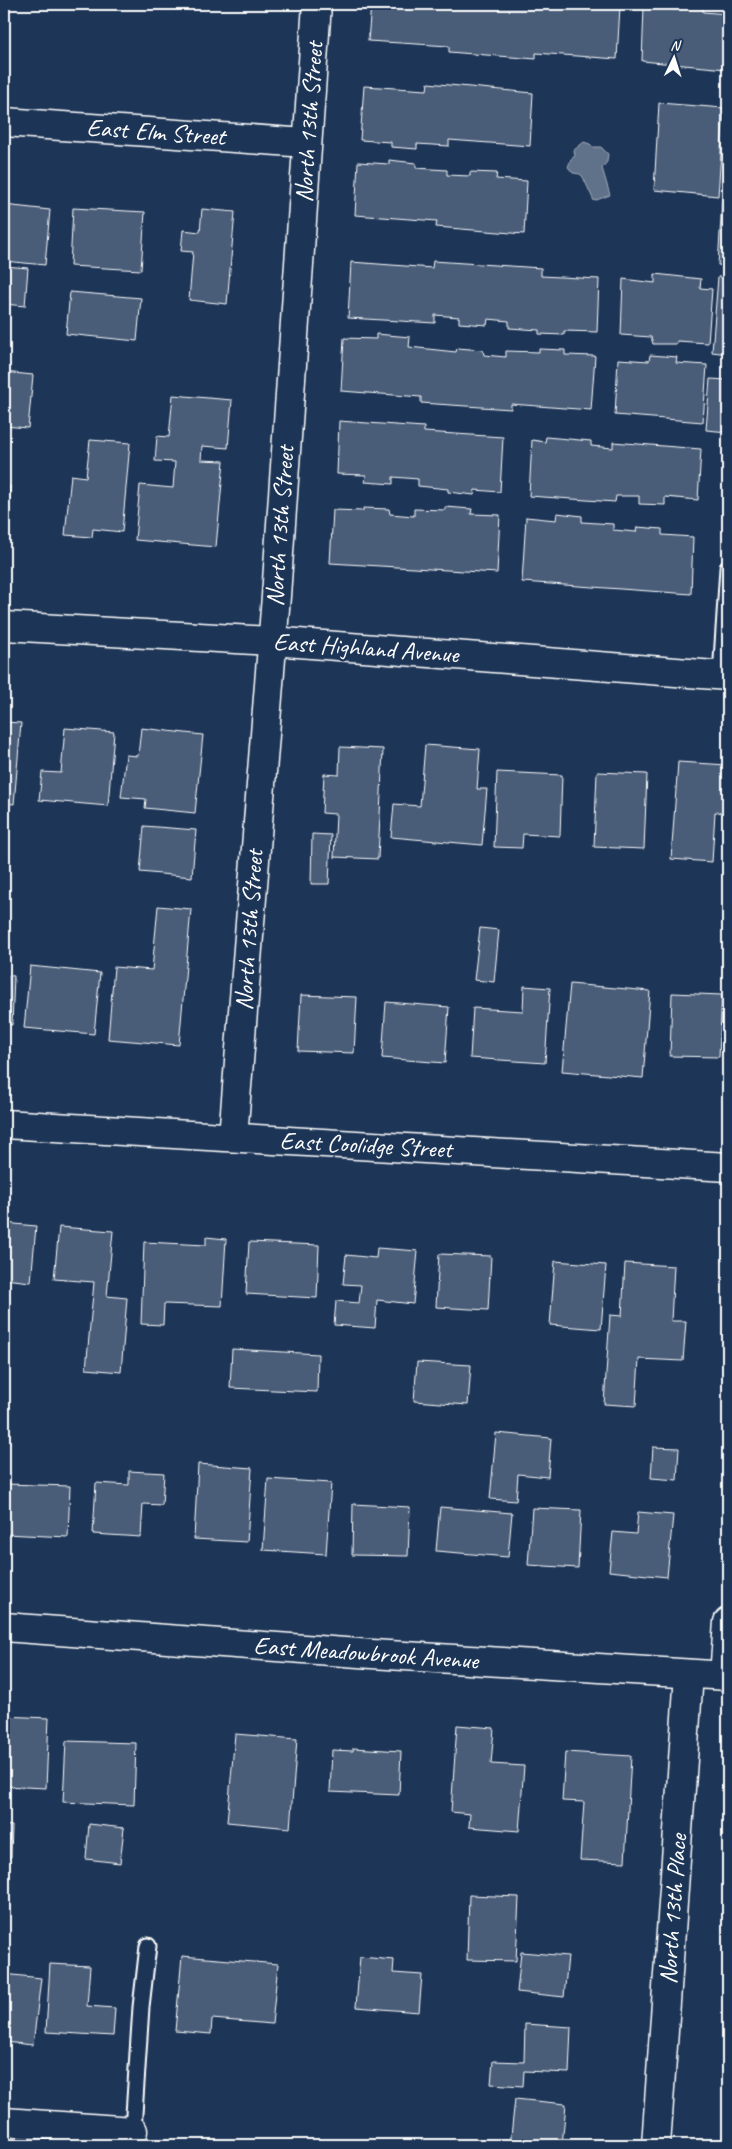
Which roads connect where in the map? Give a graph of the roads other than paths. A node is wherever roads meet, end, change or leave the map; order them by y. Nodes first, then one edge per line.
1 (318, 4) edge
2 (4, 122) edge
3 (307, 143) junction
4 (728, 568) edge
5 (4, 626) edge
6 (272, 641) junction
7 (724, 675) edge
8 (4, 1124) edge
9 (233, 1137) junction
10 (728, 1167) edge
11 (728, 1622) edge
12 (4, 1627) edge
13 (689, 1674) junction
14 (726, 1676) edge
15 (148, 1946) dead end
16 (4, 2122) edge
17 (132, 2138) edge
18 (656, 2145) edge

1 - 3 street, North 13th Street
2 - 3 street, East Elm Street
3 - 6 street, North 13th Street
4 - 7 lane
5 - 6 street, East Highland Avenue
6 - 7 street, East Highland Avenue
6 - 9 street, North 13th Street
8 - 9 street, East Coolidge Street
9 - 10 street, East Coolidge Street
11 - 14 street
12 - 13 street, East Meadowbrook Avenue
13 - 14 street, East Meadowbrook Avenue
13 - 18 street, North 13th Place
15 - 17 lane
16 - 17 street

